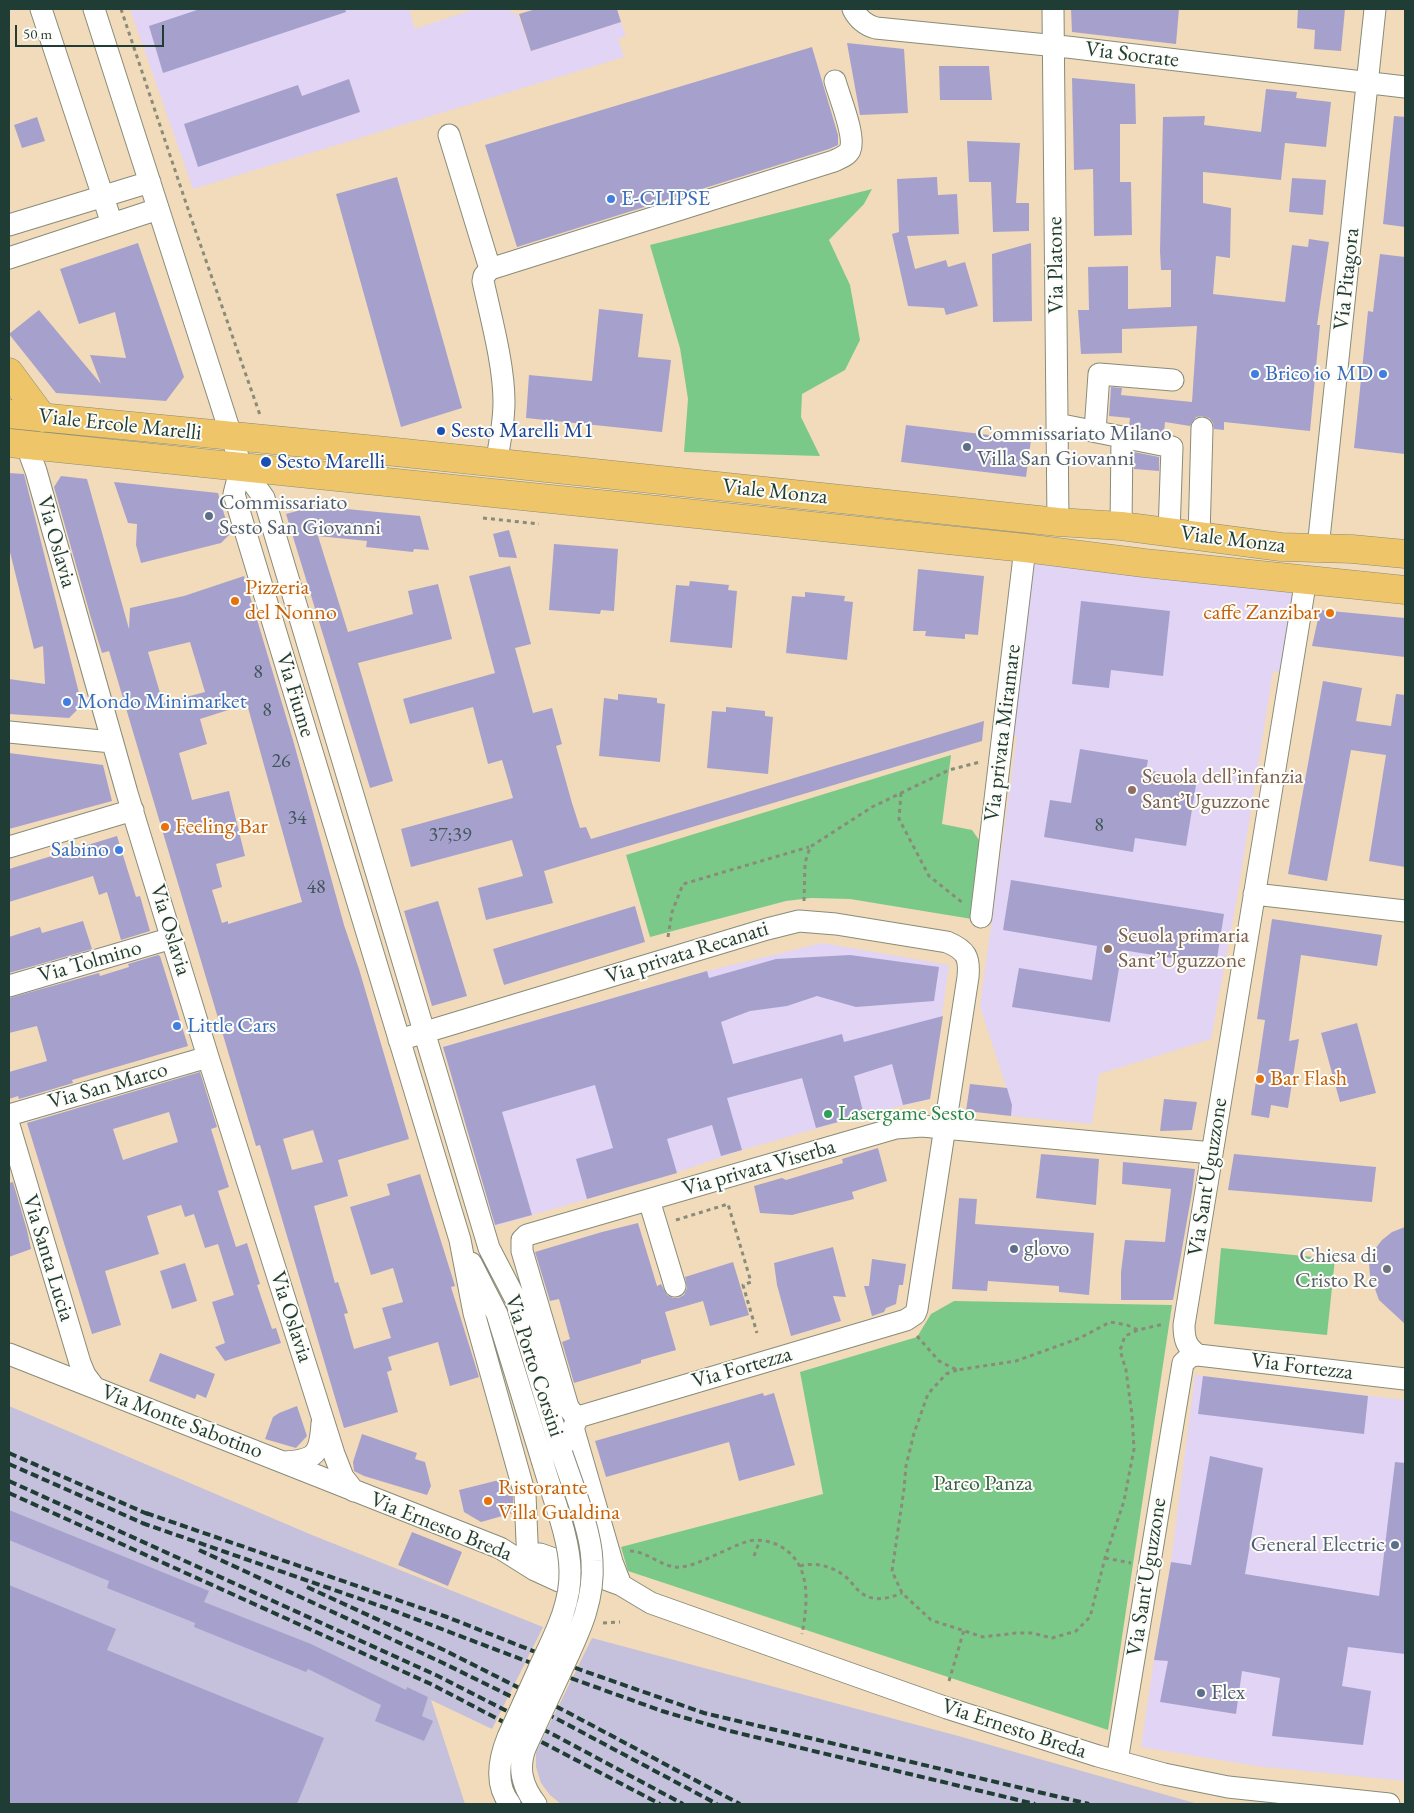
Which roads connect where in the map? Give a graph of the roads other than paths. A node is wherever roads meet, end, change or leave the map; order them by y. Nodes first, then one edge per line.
1 (41, 9) edge
2 (94, 9) edge
3 (1053, 9) edge
4 (1375, 9) edge
5 (857, 15) edge
6 (1054, 46) junction
7 (835, 81) dead end
8 (1368, 84) junction
9 (1405, 87) edge
10 (449, 135) dead end
11 (150, 182) junction
12 (103, 196) junction
13 (158, 209) junction
14 (112, 224) junction
15 (9, 225) edge
16 (9, 258) edge
17 (490, 269) junction
18 (9, 372) edge
19 (1173, 380) dead end
20 (9, 414) edge
21 (44, 418) junction
22 (9, 424) edge
23 (1057, 424) junction
24 (1202, 428) dead end
25 (1095, 431) junction
26 (1122, 436) junction
27 (232, 437) junction
28 (17, 444) edge
29 (394, 452) junction
30 (496, 463) junction
31 (241, 466) junction
32 (382, 482) junction
33 (410, 485) joint
34 (1058, 522) junction
35 (1121, 526) junction
36 (1159, 532) junction
37 (1199, 537) junction
38 (1025, 548) junction
39 (1318, 548) junction
40 (1405, 554) edge
41 (1144, 563) junction
42 (1306, 580) junction
43 (1405, 590) edge
44 (322, 692) junction
45 (296, 700) junction
46 (9, 732) edge
47 (112, 742) junction
48 (133, 810) junction
49 (9, 846) edge
50 (1254, 894) junction
51 (1405, 911) edge
52 (974, 912) road end
53 (391, 923) joint
54 (365, 926) joint
55 (172, 938) junction
56 (9, 986) edge
57 (424, 1032) junction
58 (399, 1040) junction
59 (208, 1057) junction
60 (9, 1115) edge
61 (9, 1125) edge
62 (944, 1129) junction
63 (1212, 1153) junction
64 (651, 1208) junction
65 (460, 1240) junction
66 (522, 1240) joint
67 (675, 1286) dead end
68 (9, 1354) edge
69 (1198, 1355) junction
70 (71, 1369) junction
71 (1405, 1379) edge
72 (94, 1387) joint
73 (322, 1414) junction
74 (578, 1417) junction
75 (284, 1462) junction
76 (354, 1491) junction
77 (527, 1559) junction
78 (558, 1571) dead end
79 (610, 1589) joint
80 (517, 1741) junction
81 (1117, 1761) junction
82 (510, 1804) edge
83 (536, 1804) edge
84 (1389, 1804) edge

1 - 12 street
2 - 11 street
3 - 6 street, Via Platone
4 - 8 street, Via Pitagora
5 - 6 street, Via Socrate
6 - 8 street, Via Socrate
6 - 23 street, Via Platone
7 - 17 street
8 - 9 street, Via Socrate
8 - 39 street, Via Pitagora
10 - 17 street
11 - 12 street
11 - 13 street
12 - 14 street
12 - 15 street
13 - 14 street
13 - 27 street
14 - 16 street
17 - 30 street
18 - 21 main road
19 - 25 street
20 - 21 main road, Viale Ercole Marelli
21 - 27 main road, Viale Ercole Marelli
21 - 28 main road
22 - 28 main road, Viale Ercole Marelli
23 - 25 street
23 - 34 street, Via Platone
24 - 37 street
25 - 26 street
26 - 35 street
26 - 36 street
27 - 29 main road, Viale Ercole Marelli
27 - 31 street, Viale Ercole Marelli
28 - 31 main road, Viale Ercole Marelli
28 - 47 street, Via Oslavia
29 - 30 main road, Viale Monza
29 - 32 street
30 - 34 main road, Viale Monza
31 - 32 main road, Viale Ercole Marelli
31 - 44 street, Via Fiume
31 - 45 street, Via Fiume
32 - 33 main road, Viale Ercole Marelli
33 - 38 main road, Viale Monza
34 - 35 main road, Viale Monza
35 - 36 main road, Viale Monza
36 - 37 main road, Viale Monza
36 - 41 street, Viale Monza
37 - 39 main road, Viale Monza
38 - 41 main road, Viale Monza
38 - 52 street, Via privata Miramare
39 - 40 main road, Viale Monza
39 - 42 main road, Viale Monza
41 - 42 main road, Viale Monza
42 - 43 main road, Viale Monza
42 - 50 street, Via Sant'Uguzzone
44 - 45 street
44 - 53 street, Via Fiume
45 - 54 street, Via Fiume
46 - 47 street
47 - 48 street, Via Oslavia
48 - 49 street
48 - 55 street, Via Oslavia
50 - 51 street
50 - 63 street, Via Sant'Uguzzone
53 - 57 street, Via Porto Corsini
54 - 58 street, Via Porto Corsini
55 - 56 street, Via Tolmino
55 - 59 street, Via Oslavia
57 - 58 street, Via privata Recanati
57 - 62 street, Via privata Recanati
57 - 80 street, Via Porto Corsini, bridge
58 - 65 street, Via Porto Corsini
59 - 60 street, Via San Marco
59 - 73 street, Via Oslavia
61 - 70 street, Via Santa Lucia
62 - 63 street, Via privata Viserba
62 - 64 street, Via privata Viserba
62 - 74 street, Via Fortezza
63 - 69 street, Via Sant'Uguzzone
64 - 66 street, Via privata Viserba
64 - 67 street
65 - 77 street, Via Porto Corsini
65 - 80 street, Via Porto Corsini, bridge
66 - 74 street, Via Porto Corsini
68 - 70 street
69 - 71 street, Via Fortezza
69 - 81 street, Via Sant'Uguzzone
70 - 72 street, Via Santa Lucia
72 - 75 street, Via Monte Sabotino
73 - 75 street, Via Oslavia
73 - 76 street, Via Oslavia
74 - 79 street, Via Porto Corsini
75 - 76 street, Via Monte Sabotino
76 - 77 street, Via Ernesto Breda
77 - 78 street, Via Ernesto Breda
79 - 81 street, Via Ernesto Breda
80 - 82 street, Via Porto Corsini
80 - 83 street, Via Porto Corsini
81 - 84 street, Via Ernesto Breda

